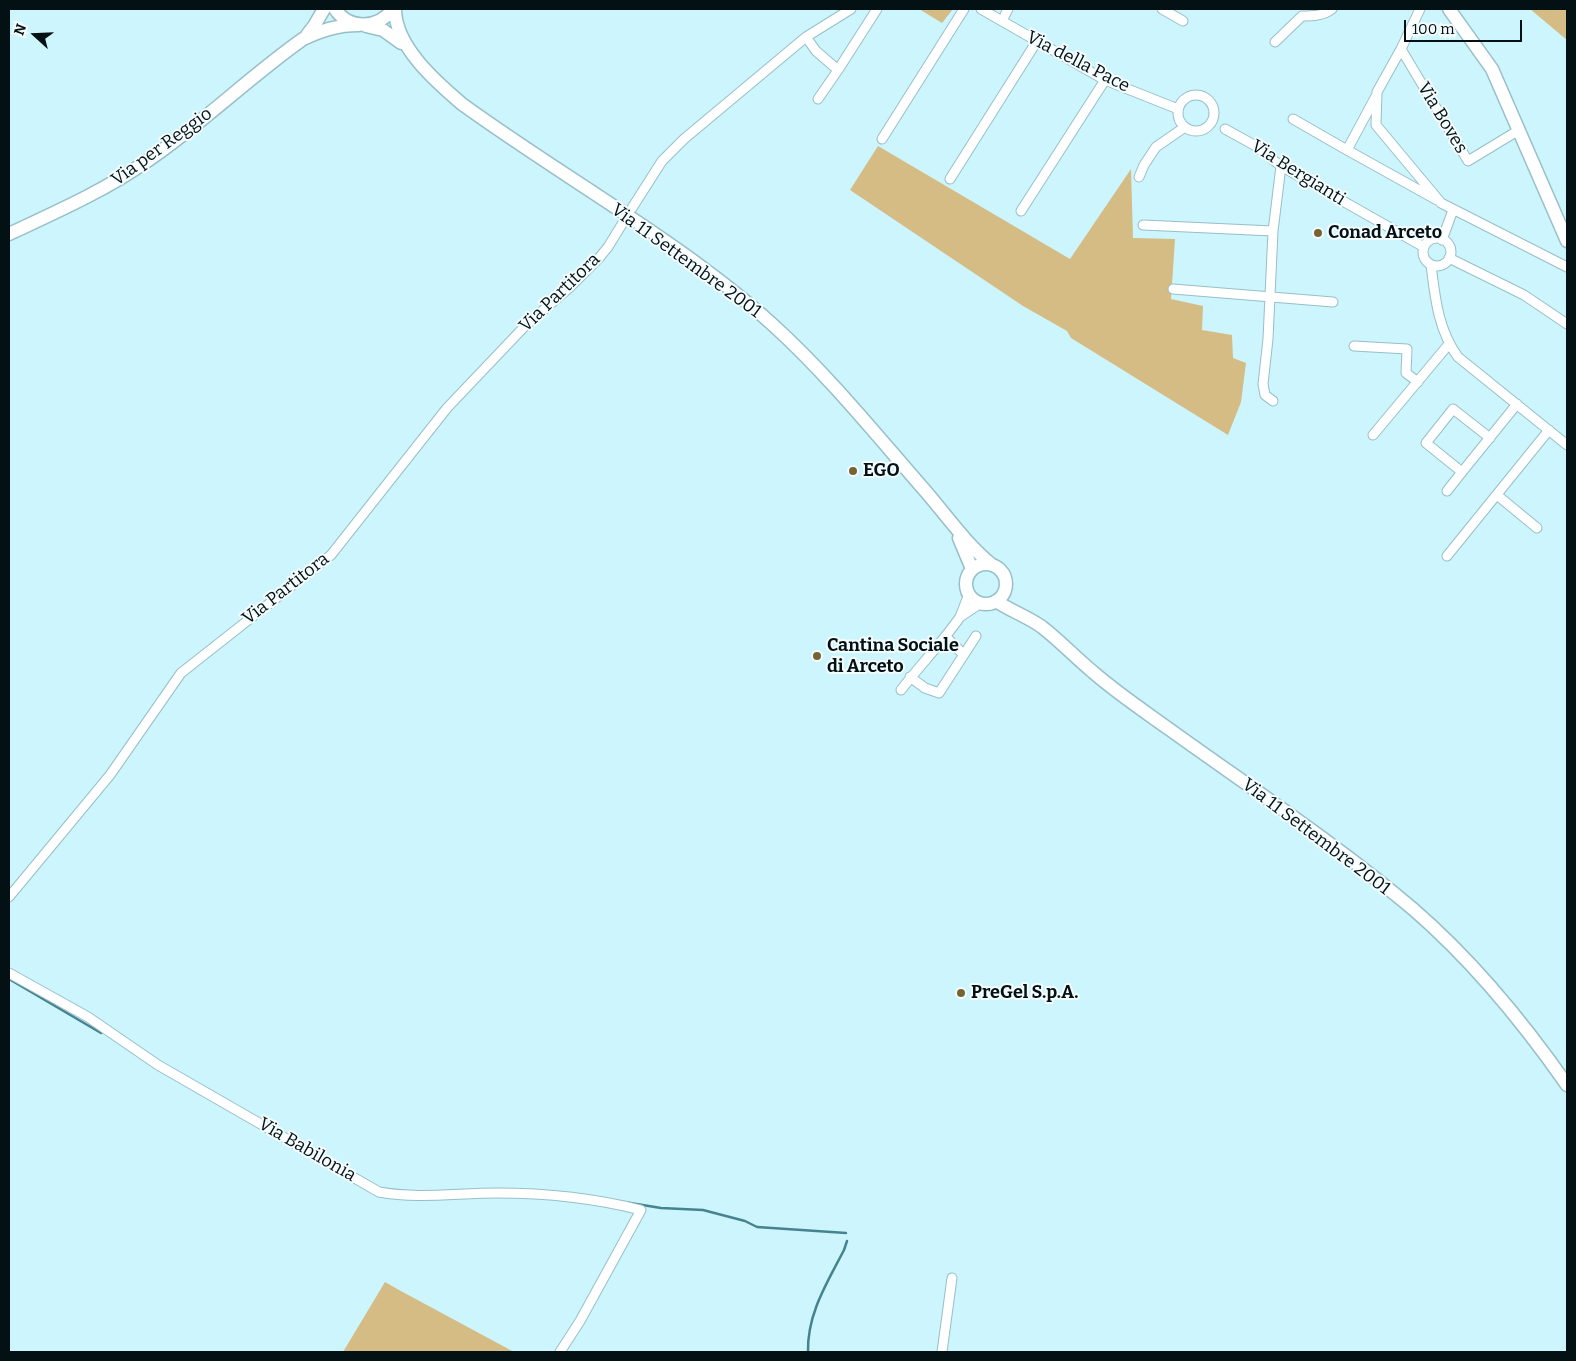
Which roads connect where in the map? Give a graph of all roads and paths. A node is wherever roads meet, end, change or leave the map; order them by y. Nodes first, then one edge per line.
1 (324, 9) edge
2 (335, 9) edge
3 (394, 9) edge
4 (851, 9) edge
5 (877, 9) edge
6 (964, 9) edge
7 (981, 9) edge
8 (1008, 9) edge
9 (1162, 9) edge
10 (1332, 9) edge
11 (1420, 9) edge
12 (1449, 9) edge
13 (1002, 21) junction
14 (1183, 21) dead end
15 (361, 25) junction
16 (806, 37) junction
17 (303, 39) junction
18 (1037, 41) junction
19 (1275, 42) dead end
20 (408, 48) junction
21 (1401, 49) junction
22 (838, 70) junction
23 (1105, 80) junction
24 (1377, 92) junction
25 (818, 100) dead end
26 (1178, 109) junction
27 (1293, 119) dead end
28 (1209, 124) junction
29 (1185, 127) junction
30 (1519, 130) junction
31 (882, 139) dead end
32 (1347, 150) junction
33 (1281, 166) junction
34 (1139, 177) dead end
35 (950, 179) dead end
36 (1441, 203) junction
37 (1453, 210) junction
38 (1021, 211) dead end
39 (629, 212) junction
40 (1143, 225) dead end
41 (1273, 232) junction
42 (9, 234) edge
43 (1442, 240) junction
44 (1567, 241) edge
45 (1424, 246) junction
46 (1449, 258) junction
47 (1431, 265) junction
48 (1567, 266) edge
49 (1173, 289) dead end
50 (1270, 297) junction
51 (1334, 302) dead end
52 (1567, 324) edge
53 (1448, 344) junction
54 (1354, 346) dead end
55 (1418, 382) junction
56 (1273, 401) dead end
57 (1517, 404) junction
58 (1549, 430) junction
59 (1373, 435) dead end
60 (1490, 438) junction
61 (1567, 445) edge
62 (1462, 472) junction
63 (1447, 491) dead end
64 (1497, 495) junction
65 (1537, 528) dead end
66 (955, 529) junction
67 (1447, 556) dead end
68 (992, 564) junction
69 (972, 570) junction
70 (1006, 589) junction
71 (969, 594) junction
72 (996, 601) junction
73 (981, 603) junction
74 (960, 617) junction
75 (1033, 622) junction
76 (976, 636) dead end
77 (946, 637) junction
78 (963, 654) junction
79 (910, 678) junction
80 (901, 690) dead end
81 (9, 897) edge
82 (9, 973) edge
83 (1567, 1086) edge
84 (952, 1278) dead end
85 (560, 1352) edge
86 (942, 1352) edge

1 - 17 main road, Via per Reggio
2 - 15 main road, Via 11 Settembre 2001
3 - 15 main road, Via 11 Settembre 2001
3 - 20 main road, Via 11 Settembre 2001
4 - 16 street, Via Partitora
5 - 22 street
6 - 31 street
7 - 13 street, Via della Pace
8 - 13 street
9 - 14 street
10 - 19 street
11 - 21 street
12 - 30 main road
13 - 18 street, Via della Pace
15 - 17 main road, Via per Reggio
15 - 20 main road, Via 11 Settembre 2001
16 - 22 street
16 - 39 street, Via Partitora
17 - 42 main road, Via per Reggio
18 - 23 street, Via della Pace
18 - 35 street
20 - 39 main road, Via 11 Settembre 2001
21 - 24 street
21 - 30 street, Via Boves
22 - 25 street
23 - 26 street, Via della Pace
23 - 38 street
24 - 32 street
24 - 36 street
26 - 28 street
26 - 29 street
27 - 32 street
28 - 29 street, Via Bergianti
28 - 33 street, Via Bergianti
29 - 34 street
30 - 44 main road
32 - 36 street
33 - 41 street
33 - 45 street, Via Bergianti
36 - 37 street
37 - 43 street
37 - 48 street
39 - 66 main road, Via 11 Settembre 2001
39 - 81 street, Via Partitora
40 - 41 street
41 - 50 street
43 - 45 street
43 - 46 street
45 - 47 street
46 - 47 street
46 - 52 street
47 - 53 street
49 - 50 street
50 - 51 street
50 - 56 street
53 - 55 street
53 - 57 street
54 - 55 street
55 - 59 street
57 - 58 street
57 - 60 street
58 - 61 street
58 - 64 street
60 - 62 street
60 - 62 street
62 - 63 street
64 - 65 street
64 - 67 street
66 - 68 main road, Via 11 Settembre 2001
66 - 69 main road, Via 11 Settembre 2001
68 - 69 main road
68 - 70 main road, Via 11 Settembre 2001
69 - 71 main road, Via 11 Settembre 2001
70 - 72 main road
70 - 75 main road, Via 11 Settembre 2001
71 - 73 main road
71 - 74 street
72 - 73 main road
72 - 75 main road, Via 11 Settembre 2001
73 - 74 street
74 - 77 street
75 - 83 main road, Via 11 Settembre 2001
76 - 78 street
77 - 78 street
77 - 79 street
78 - 79 street
79 - 80 street
82 - 85 street, Via Babilonia
84 - 86 street

